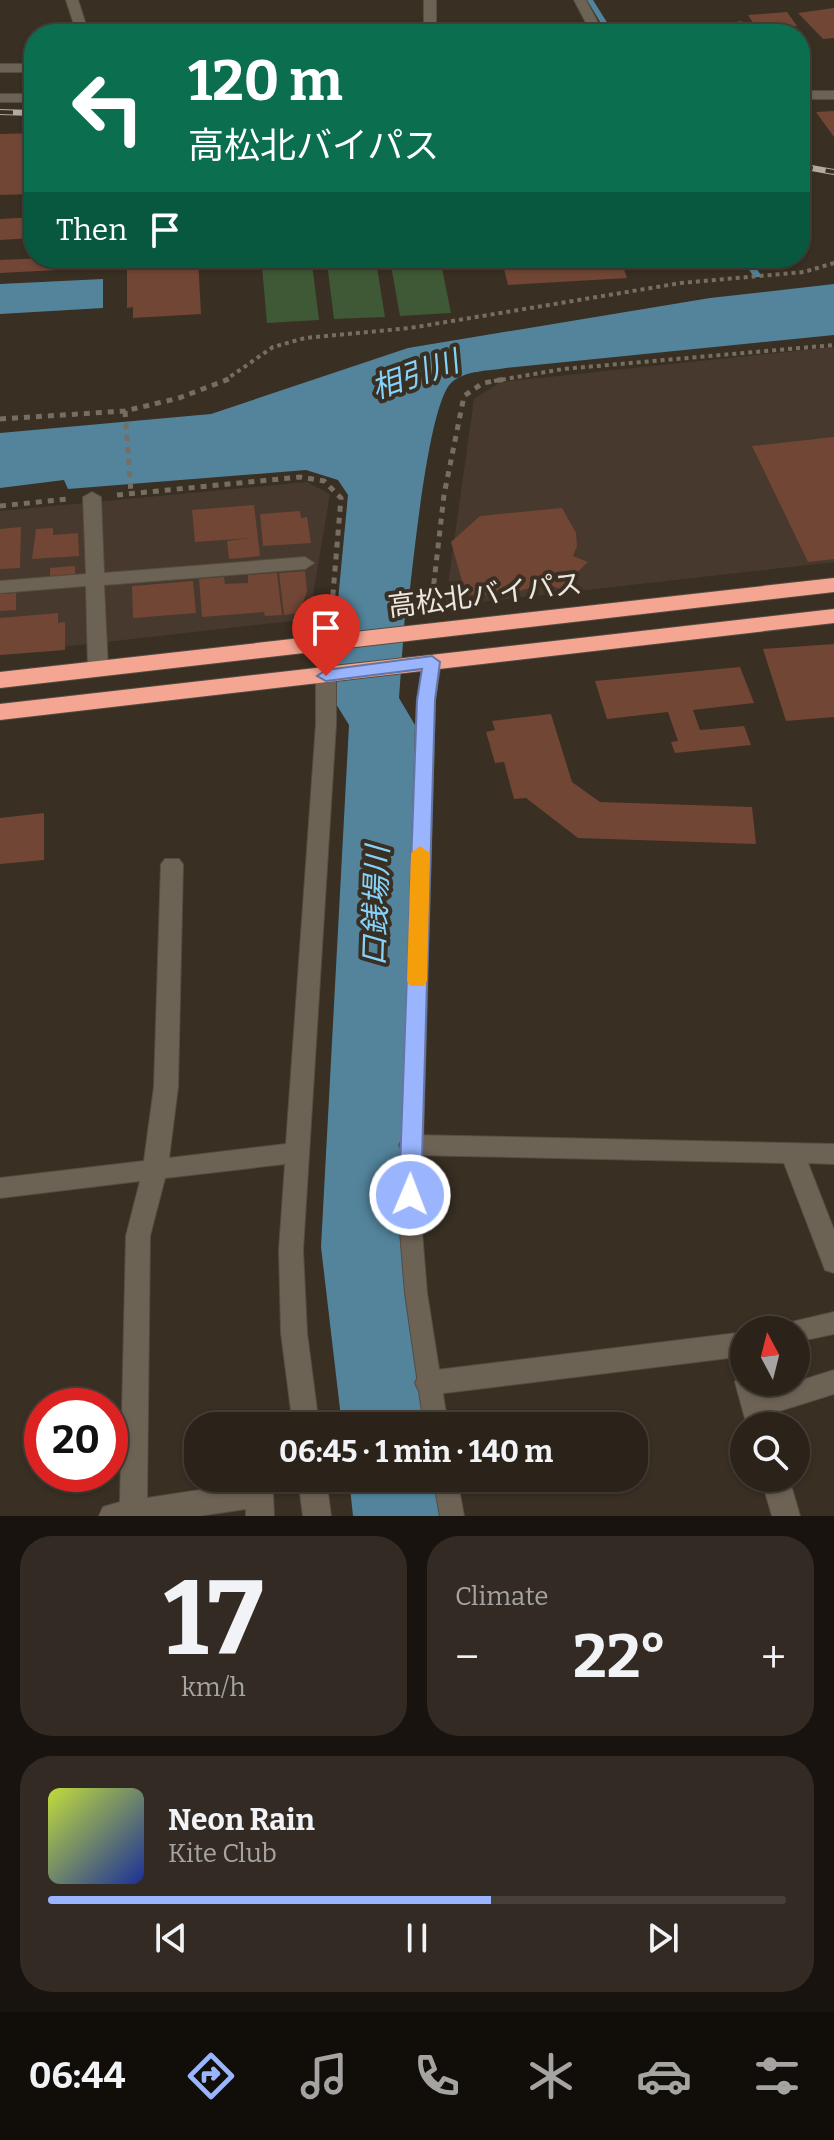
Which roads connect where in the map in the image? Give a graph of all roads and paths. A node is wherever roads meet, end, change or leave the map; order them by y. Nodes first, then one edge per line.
1 (72, 0) edge
2 (430, 0) edge
3 (580, 0) edge
4 (80, 24) edge
5 (430, 24) edge
6 (593, 24) edge
7 (0, 68) edge
8 (24, 68) edge
9 (810, 95) edge
10 (834, 95) edge
11 (0, 98) edge
12 (24, 98) edge
13 (834, 263) edge
14 (834, 345) edge
15 (125, 411) junction
16 (0, 419) edge
17 (131, 493) junction
18 (92, 497) junction
19 (0, 506) edge
20 (305, 563) dead end
21 (94, 580) junction
22 (834, 585) edge
23 (0, 587) edge
24 (834, 616) edge
25 (429, 622) junction
26 (336, 634) junction
27 (429, 663) junction
28 (98, 669) junction
29 (333, 675) junction
30 (0, 680) edge
31 (0, 712) edge
32 (172, 864) dead end
33 (411, 1145) junction
34 (296, 1153) junction
35 (792, 1153) junction
36 (834, 1154) edge
37 (155, 1172) junction
38 (0, 1188) edge
39 (834, 1262) edge
40 (834, 1323) edge
41 (810, 1328) edge
42 (730, 1353) edge
43 (834, 1382) edge
44 (428, 1383) junction
45 (754, 1405) edge
46 (304, 1412) edge
47 (433, 1412) edge
48 (314, 1492) edge
49 (448, 1492) edge
50 (779, 1492) edge
51 (123, 1515) edge
52 (260, 1516) edge
53 (317, 1516) edge
54 (452, 1516) edge
55 (786, 1516) edge

1 - 4 street
2 - 5 street
3 - 6 street
7 - 8 street
9 - 10 street
11 - 12 street
13 - 15 path
14 - 25 path
15 - 16 path
15 - 17 path
17 - 18 path
17 - 26 path
18 - 19 path
18 - 21 street
20 - 21 street
21 - 23 street
21 - 28 street
22 - 25 highway, 高松北バイパス
24 - 27 highway
25 - 26 highway, 高松北バイパス
26 - 28 highway, 高松北バイパス
27 - 29 highway
27 - 33 lane
28 - 30 highway, 高松北バイパス
29 - 31 highway
29 - 34 street
32 - 37 street
33 - 35 street
33 - 44 lane
34 - 37 street
34 - 46 street
35 - 36 street
35 - 39 street
37 - 38 street
37 - 51 street
40 - 41 street
42 - 44 street
43 - 45 street
44 - 47 lane
48 - 53 street
49 - 54 lane
50 - 55 street
51 - 52 street

